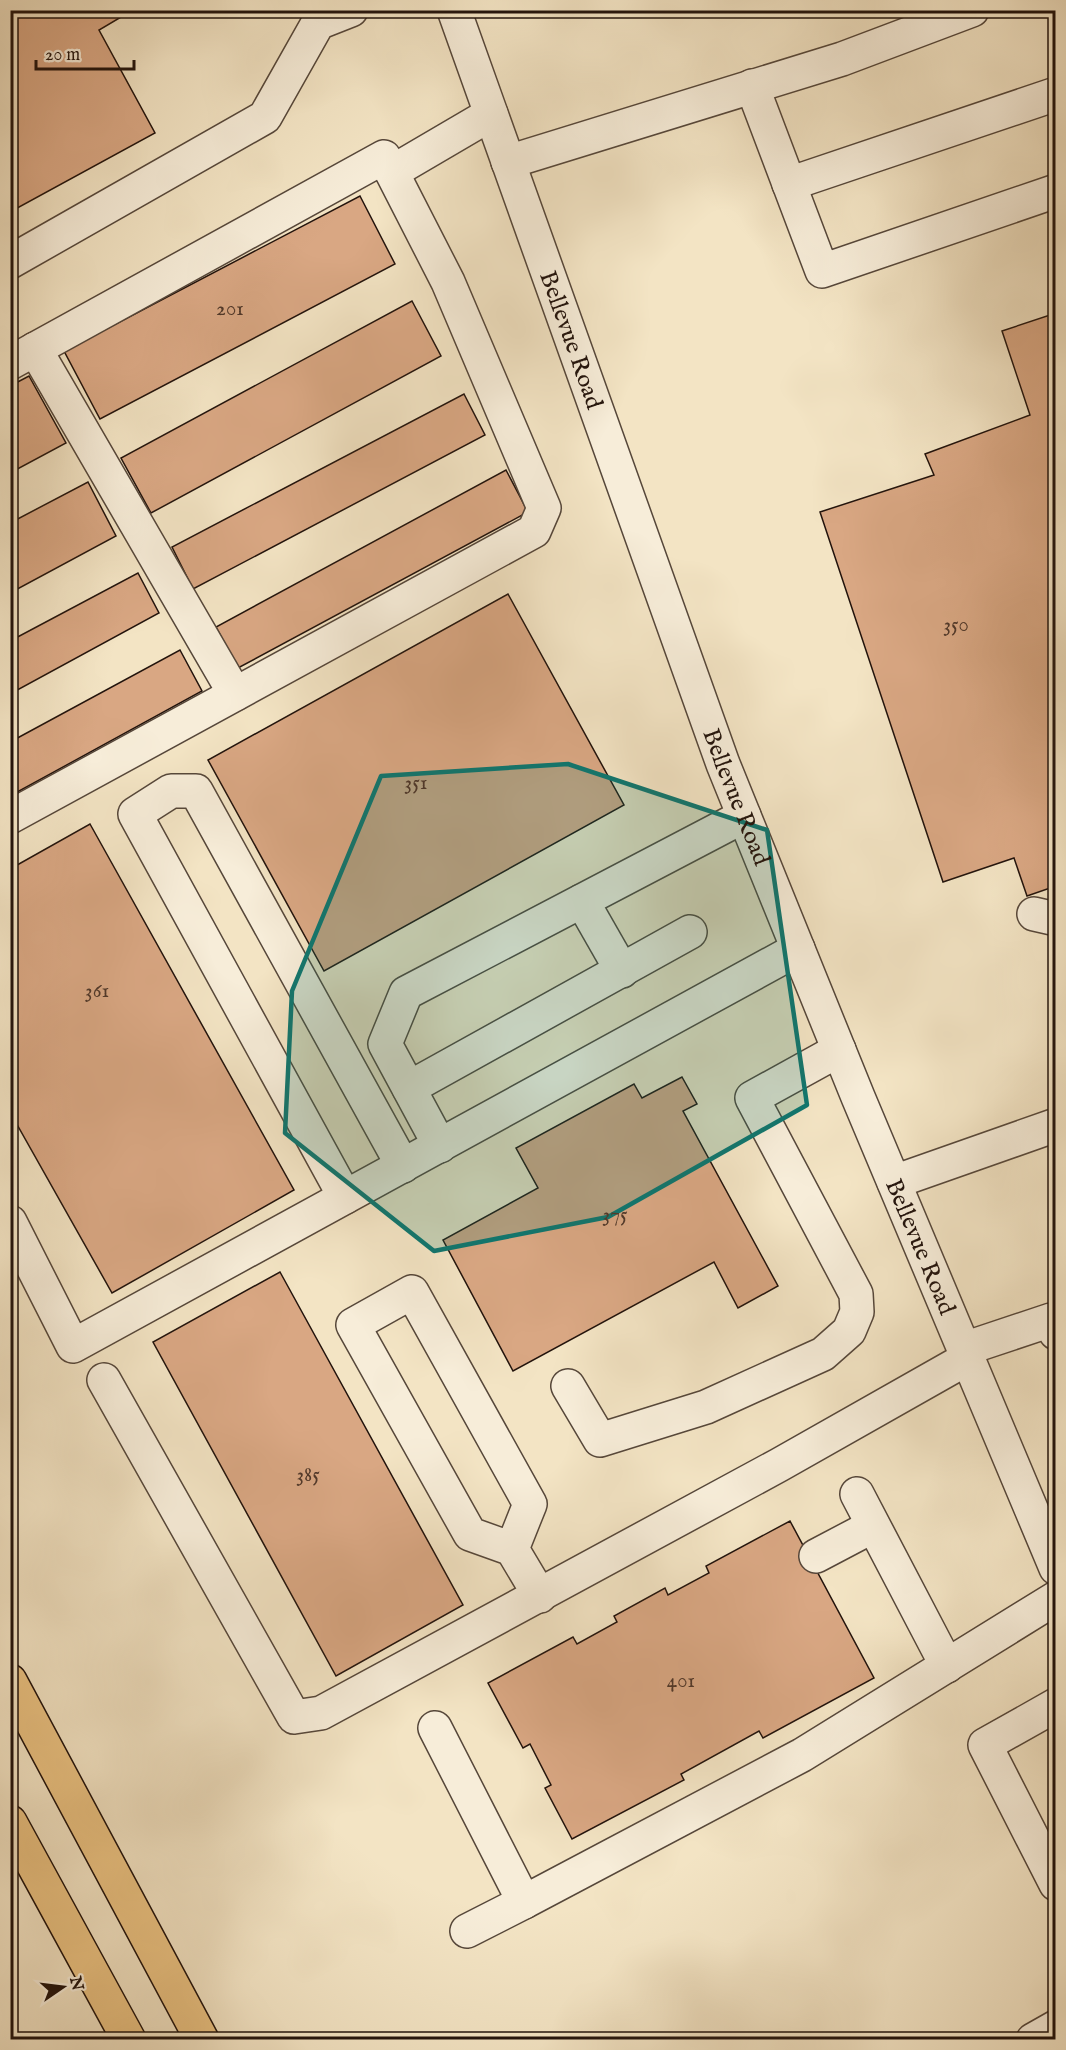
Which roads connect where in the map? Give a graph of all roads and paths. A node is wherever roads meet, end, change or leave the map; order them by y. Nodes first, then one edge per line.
1 (454, 10) edge
2 (972, 10) edge
3 (334, 14) edge
4 (752, 86) junction
5 (1056, 94) edge
6 (491, 114) junction
7 (508, 162) junction
8 (392, 172) junction
9 (789, 184) junction
10 (1056, 191) edge
11 (10, 262) edge
12 (23, 356) edge
13 (235, 694) junction
14 (744, 816) junction
15 (10, 817) edge
16 (582, 901) junction
17 (690, 932) dead end
18 (798, 950) junction
19 (622, 971) junction
20 (839, 1050) junction
21 (409, 1088) junction
22 (1056, 1125) edge
23 (441, 1146) junction
24 (403, 1166) junction
25 (894, 1182) junction
26 (345, 1197) junction
27 (10, 1222) edge
28 (1056, 1333) edge
29 (966, 1353) junction
30 (104, 1380) dead end
31 (568, 1386) dead end
32 (856, 1494) dead end
33 (873, 1526) junction
34 (513, 1549) junction
35 (816, 1556) dead end
36 (1056, 1568) edge
37 (540, 1596) junction
38 (1056, 1598) edge
39 (947, 1666) junction
40 (10, 1681) edge
41 (1056, 1705) edge
42 (435, 1728) dead end
43 (10, 1822) edge
44 (1056, 1884) edge
45 (524, 1902) junction
46 (467, 1931) dead end
47 (1056, 2027) edge
48 (129, 2040) edge
49 (202, 2040) edge
50 (1034, 2040) edge

1 - 6 street, Bellevue Road
2 - 4 street
3 - 11 street
4 - 7 street
4 - 9 street
5 - 9 street
6 - 7 street, Bellevue Road
6 - 8 street
7 - 14 street, Bellevue Road
8 - 12 street
8 - 13 street
9 - 10 street
12 - 13 street
13 - 15 street
14 - 16 street
14 - 18 street, Bellevue Road
16 - 19 street
16 - 21 street
17 - 19 street
18 - 20 street, Bellevue Road
18 - 23 street
19 - 21 street
20 - 25 street, Bellevue Road
20 - 31 street
21 - 23 street
22 - 25 street
23 - 24 street
24 - 26 street
24 - 26 street
25 - 29 street, Bellevue Road
26 - 27 street
28 - 29 street
29 - 36 street, Bellevue Road
29 - 37 street
30 - 37 street
32 - 33 street
33 - 35 street
33 - 39 street
34 - 34 street
34 - 37 street
38 - 39 street
39 - 45 street
40 - 49 highway
41 - 44 street
42 - 45 street
43 - 48 highway
45 - 46 street
47 - 50 street

